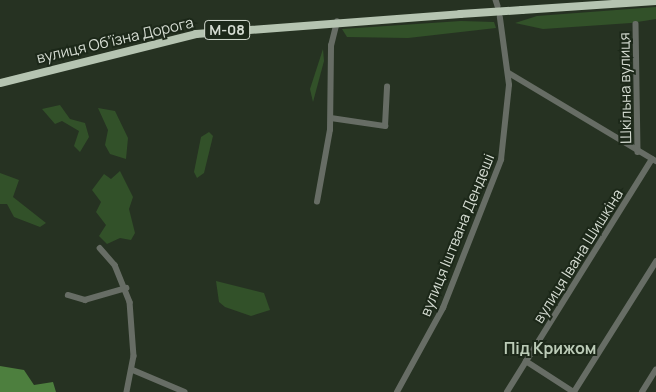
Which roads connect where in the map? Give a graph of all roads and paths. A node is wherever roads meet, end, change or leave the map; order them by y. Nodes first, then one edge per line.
1 (656, 1) edge
2 (500, 18) dead end
3 (336, 22) junction
4 (636, 24) dead end
5 (509, 73) junction
6 (0, 83) edge
7 (387, 87) dead end
8 (331, 118) junction
9 (638, 152) junction
10 (654, 160) edge
11 (317, 202) dead end
12 (100, 248) dead end
13 (656, 262) edge
14 (126, 288) junction
15 (68, 295) dead end
16 (526, 361) junction
17 (133, 370) junction
18 (656, 370) edge
19 (127, 392) edge
20 (184, 392) edge
21 (397, 392) edge
22 (507, 392) edge
23 (574, 392) edge
24 (642, 392) edge

1 - 3 highway, вулиця Обʼїзна Дорога / М-08, bridge
2 - 5 street, вулиця Іштвана Дендеші
3 - 6 highway, вулиця Обʼїзна Дорога / М-08
3 - 8 street
4 - 9 street, Шкільна вулиця
5 - 9 street
5 - 21 street, вулиця Іштвана Дендеші
7 - 8 street
8 - 11 street
9 - 10 street
10 - 16 street, вулиця Івана Шишкіна
12 - 14 street
13 - 23 street
14 - 15 street
14 - 17 street
16 - 22 street, вулиця Івана Шишкіна
16 - 23 street
17 - 19 street
17 - 20 street
18 - 24 street

